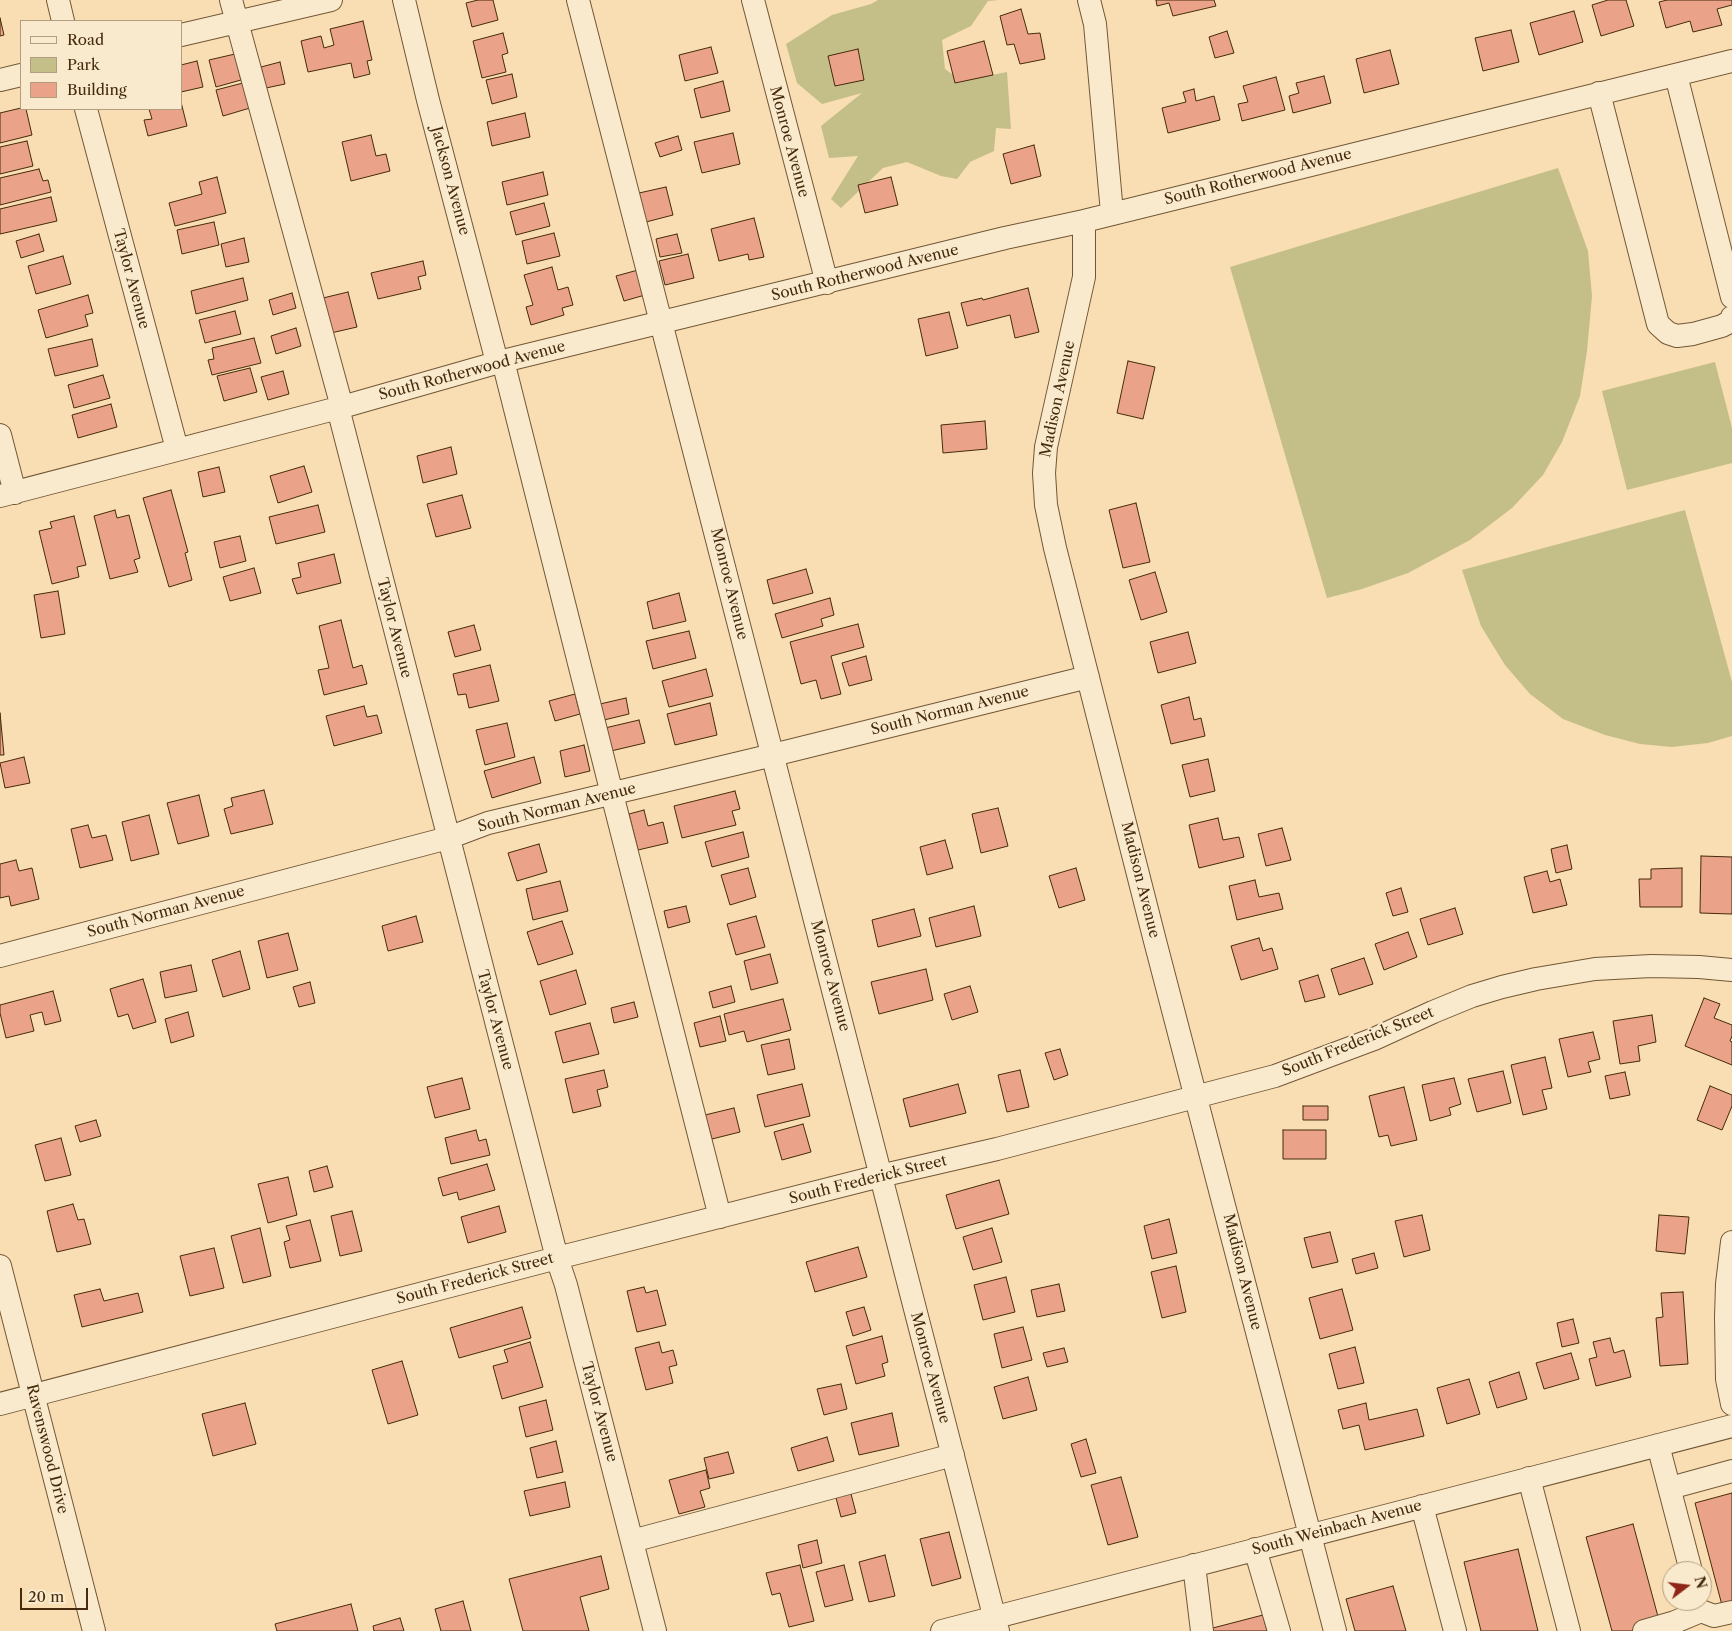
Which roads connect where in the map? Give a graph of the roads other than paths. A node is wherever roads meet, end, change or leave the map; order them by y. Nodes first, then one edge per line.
1 (58, 0) edge
2 (231, 0) edge
3 (331, 0) edge
4 (404, 0) edge
5 (578, 0) edge
6 (752, 0) edge
7 (1089, 0) edge
8 (63, 20) edge
9 (237, 22) junction
10 (182, 36) edge
11 (1732, 61) edge
12 (20, 75) edge
13 (1676, 75) junction
14 (0, 80) edge
15 (1599, 93) junction
16 (86, 110) edge
17 (1112, 213) junction
18 (1084, 221) junction
19 (827, 283) junction
20 (1732, 298) edge
21 (1732, 317) edge
22 (662, 321) junction
23 (500, 362) junction
24 (340, 408) junction
25 (0, 435) edge
26 (177, 449) junction
27 (7, 494) edge
28 (1088, 677) junction
29 (773, 755) junction
30 (612, 794) junction
31 (448, 838) junction
32 (0, 956) edge
33 (1732, 970) edge
34 (1197, 1097) junction
35 (880, 1176) junction
36 (720, 1217) junction
37 (1732, 1242) edge
38 (557, 1258) junction
39 (0, 1266) edge
40 (33, 1396) junction
41 (0, 1404) edge
42 (1732, 1404) edge
43 (1732, 1426) edge
44 (1658, 1445) junction
45 (953, 1455) junction
46 (1732, 1471) edge
47 (1529, 1478) junction
48 (1670, 1488) junction
49 (1422, 1506) junction
50 (1310, 1534) junction
51 (632, 1541) junction
52 (1256, 1549) junction
53 (1688, 1561) edge
54 (1194, 1565) junction
55 (1692, 1611) edge
56 (1706, 1611) edge
57 (1732, 1612) edge
58 (997, 1624) edge
59 (1450, 1627) edge
60 (94, 1631) edge
61 (655, 1631) edge
62 (942, 1631) edge
63 (1202, 1631) edge
64 (1279, 1631) edge
65 (1335, 1631) edge
66 (1569, 1631) edge
67 (1644, 1631) edge

1 - 8 street
2 - 9 street, Taylor Avenue
3 - 9 street
4 - 23 street, Jackson Avenue
5 - 22 street, Monroe Avenue
6 - 19 street, Monroe Avenue
7 - 17 street
9 - 10 street
9 - 24 street, Taylor Avenue
11 - 13 street, South Rotherwood Avenue
12 - 14 street
13 - 15 street, South Rotherwood Avenue
13 - 20 street
15 - 17 street, South Rotherwood Avenue
15 - 21 street
16 - 26 street, Taylor Avenue
17 - 18 street, South Rotherwood Avenue
18 - 19 street, South Rotherwood Avenue
18 - 28 street, Madison Avenue
19 - 22 street, South Rotherwood Avenue
22 - 23 street, South Rotherwood Avenue
22 - 29 street, Monroe Avenue
23 - 24 street, South Rotherwood Avenue
23 - 30 street, Jackson Avenue
24 - 26 street, South Rotherwood Avenue
24 - 31 street, Taylor Avenue
25 - 27 street
26 - 27 street, South Rotherwood Avenue
28 - 29 street, South Norman Avenue
28 - 34 street, Madison Avenue
29 - 30 street, South Norman Avenue
29 - 35 street, Monroe Avenue
30 - 31 street, South Norman Avenue
30 - 36 street, Jackson Avenue
31 - 32 street, South Norman Avenue
31 - 38 street, Taylor Avenue
33 - 34 street, South Frederick Street
34 - 35 street, South Frederick Street
34 - 50 street, Madison Avenue
35 - 36 street, South Frederick Street
35 - 45 street, Monroe Avenue
36 - 38 street, South Frederick Street
37 - 42 street
38 - 40 street, South Frederick Street
38 - 51 street, Taylor Avenue
39 - 40 street, Ravenswood Drive
40 - 41 street, South Frederick Street
40 - 60 street, Ravenswood Drive
43 - 44 street, South Weinbach Avenue
44 - 47 street, South Weinbach Avenue
44 - 48 street
45 - 51 street
45 - 58 street, Monroe Avenue
46 - 48 street
47 - 49 street, South Weinbach Avenue
47 - 66 street
48 - 53 street
49 - 50 street, South Weinbach Avenue
49 - 59 street
50 - 52 street, South Weinbach Avenue
50 - 65 street, Madison Avenue
51 - 61 street, Taylor Avenue
52 - 54 street, South Weinbach Avenue
52 - 64 street
54 - 58 street, South Weinbach Avenue
54 - 63 street
55 - 67 street
56 - 57 street
58 - 62 street, South Weinbach Avenue

